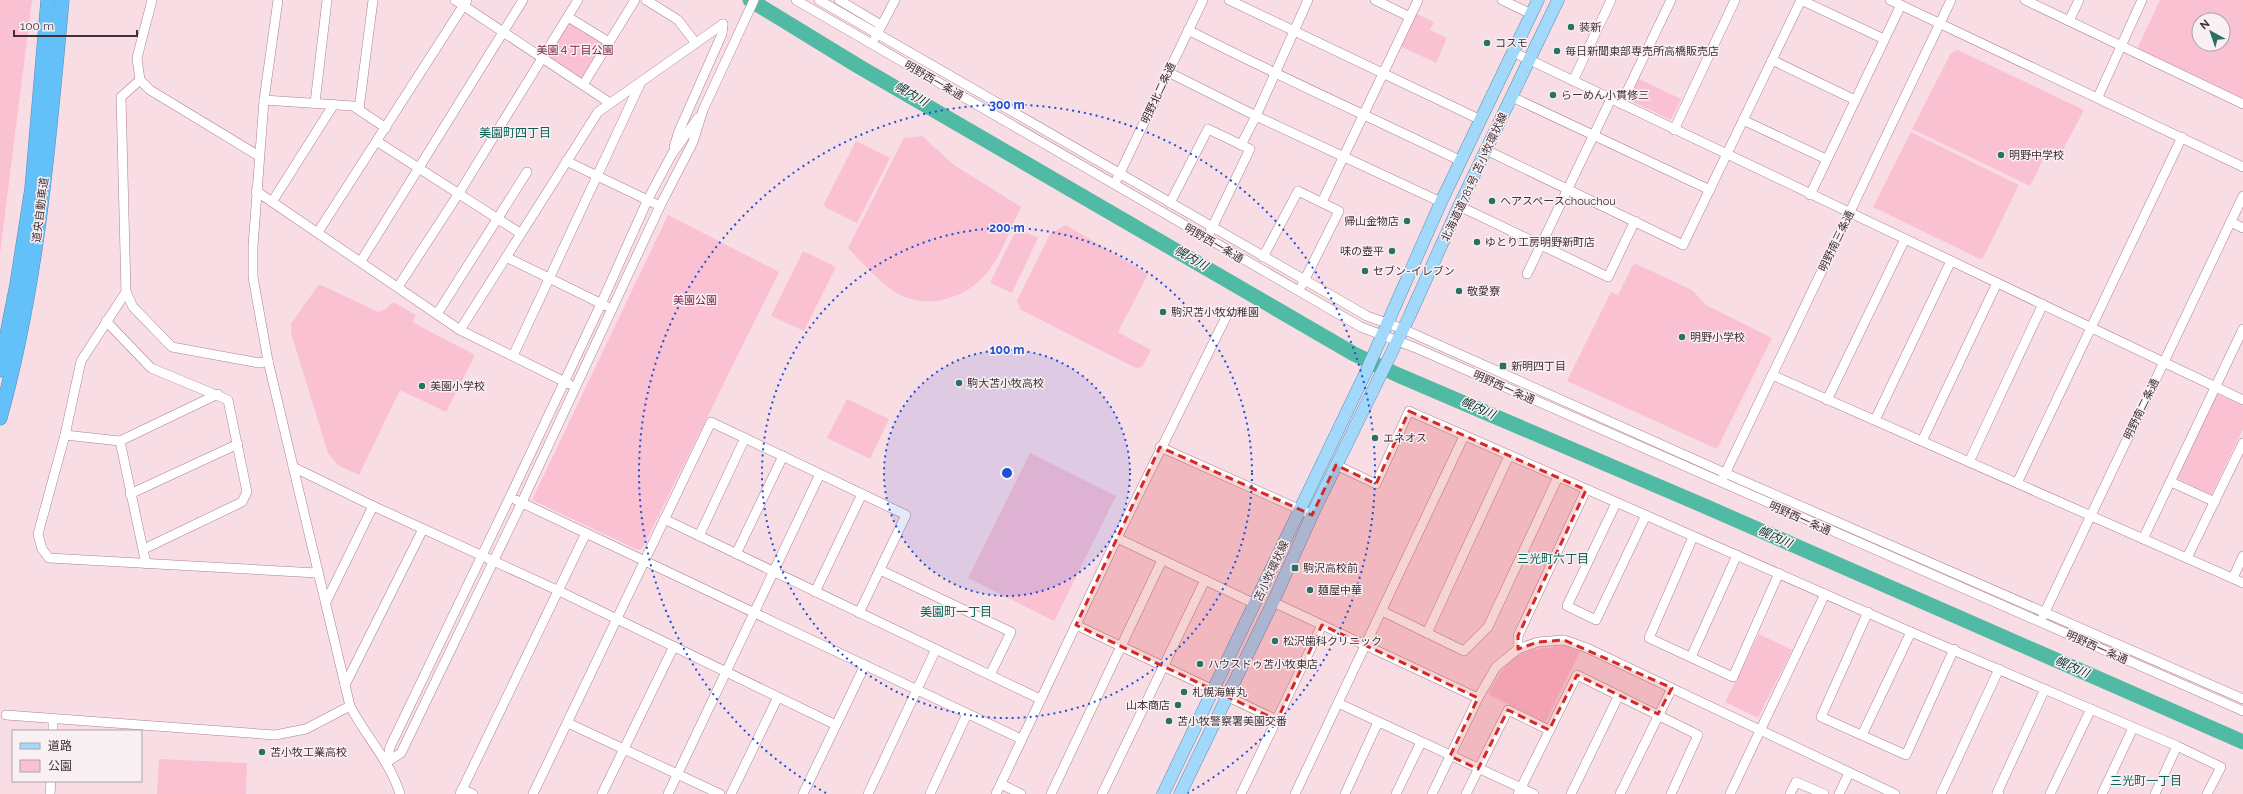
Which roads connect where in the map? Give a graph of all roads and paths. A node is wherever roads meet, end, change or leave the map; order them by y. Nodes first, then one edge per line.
1 (48, 0) edge
2 (62, 0) edge
3 (152, 0) edge
4 (278, 0) edge
5 (327, 0) edge
6 (373, 0) edge
7 (455, 0) edge
8 (523, 0) edge
9 (578, 0) edge
10 (635, 0) edge
11 (646, 0) edge
12 (754, 0) edge
13 (796, 0) edge
14 (819, 0) edge
15 (839, 0) edge
16 (895, 0) edge
17 (1203, 0) edge
18 (1229, 0) edge
19 (1308, 0) edge
20 (1375, 0) edge
21 (1418, 0) edge
22 (1502, 0) edge
23 (1538, 0) edge
24 (1558, 0) edge
25 (1611, 0) edge
26 (1671, 0) edge
27 (1735, 0) edge
28 (1790, 0) edge
29 (1890, 0) edge
30 (1951, 0) edge
31 (2025, 0) edge
32 (2079, 0) edge
33 (2142, 0) edge
34 (1800, 2) edge
35 (465, 3) edge
36 (1901, 5) junction
37 (1531, 14) junction
38 (568, 16) junction
39 (1410, 17) junction
40 (2069, 21) junction
41 (1940, 23) junction
42 (880, 29) junction
43 (1188, 30) junction
44 (503, 32) junction
45 (1294, 32) junction
46 (1884, 40) junction
47 (609, 42) junction
48 (695, 42) junction
49 (872, 44) junction
50 (2121, 46) junction
51 (1513, 52) junction
52 (542, 58) junction
53 (1529, 60) junction
54 (1772, 60) junction
55 (1168, 72) junction
56 (1274, 73) junction
57 (1383, 74) junction
58 (140, 80) junction
59 (1573, 81) junction
60 (640, 84) junction
61 (583, 85) junction
62 (1512, 97) junction
63 (2098, 97) junction
64 (1611, 99) junction
65 (264, 100) junction
66 (1855, 100) junction
67 (315, 103) junction
68 (610, 103) junction
69 (334, 104) junction
70 (1621, 104) junction
71 (2243, 104) edge
72 (359, 110) junction
73 (703, 110) junction
74 (1364, 114) junction
75 (1256, 116) junction
76 (1481, 120) junction
77 (1743, 120) junction
78 (386, 128) junction
79 (1674, 130) junction
80 (1594, 134) junction
81 (2182, 137) junction
82 (378, 142) junction
83 (1241, 144) junction
84 (1486, 150) junction
85 (672, 154) junction
86 (1727, 155) junction
87 (259, 156) junction
88 (1344, 156) junction
89 (1826, 159) junction
90 (566, 161) junction
91 (1461, 161) junction
92 (2243, 167) edge
93 (419, 168) junction
94 (527, 172) dead end
95 (1119, 175) junction
96 (597, 177) junction
97 (1114, 186) junction
98 (1567, 190) junction
99 (1710, 190) junction
100 (256, 191) junction
101 (459, 194) junction
102 (1810, 195) junction
103 (2243, 196) edge
104 (648, 199) junction
105 (272, 202) junction
106 (1322, 202) junction
107 (1442, 202) junction
108 (1170, 203) junction
109 (660, 206) junction
110 (1459, 206) junction
111 (1849, 214) junction
112 (497, 219) junction
113 (1634, 221) junction
114 (2231, 222) junction
115 (1212, 228) junction
116 (2243, 228) edge
117 (318, 232) junction
118 (520, 233) junction
119 (1904, 238) junction
120 (1207, 239) junction
121 (1541, 245) junction
122 (506, 256) junction
123 (1263, 257) junction
124 (361, 261) junction
125 (1951, 261) junction
126 (1527, 274) dead end
127 (548, 278) junction
128 (1305, 280) junction
129 (1997, 283) junction
130 (398, 287) junction
131 (126, 292) junction
132 (1298, 292) junction
133 (601, 304) junction
134 (2043, 304) junction
135 (612, 309) junction
136 (1229, 311) dead end
137 (437, 314) junction
138 (106, 321) junction
139 (1388, 323) junction
140 (2092, 328) junction
141 (1403, 329) junction
142 (2243, 329) edge
143 (460, 330) junction
144 (1380, 341) junction
145 (1397, 341) junction
146 (1392, 354) joint
147 (513, 356) junction
148 (268, 361) junction
149 (2163, 363) junction
150 (0, 370) edge
151 (1772, 375) junction
152 (564, 382) junction
153 (575, 386) junction
154 (2215, 386) junction
155 (218, 394) junction
156 (1827, 400) junction
157 (2243, 400) edge
158 (0, 418) edge
159 (1875, 420) junction
160 (64, 435) junction
161 (1464, 436) junction
162 (745, 438) junction
163 (120, 441) junction
164 (1922, 441) junction
165 (2243, 443) edge
166 (238, 444) junction
167 (1160, 447) junction
168 (783, 456) junction
169 (1509, 456) junction
170 (1969, 462) junction
171 (1336, 465) junction
172 (293, 467) junction
173 (1725, 473) junction
174 (820, 474) junction
175 (1558, 477) junction
176 (2171, 482) junction
177 (1720, 483) junction
178 (2017, 483) junction
179 (1586, 490) junction
180 (130, 494) junction
181 (862, 494) junction
182 (510, 497) junction
183 (522, 502) junction
184 (2215, 502) junction
185 (1616, 503) junction
186 (373, 506) junction
187 (1300, 510) junction
188 (1312, 515) junction
189 (2090, 515) junction
190 (1646, 516) junction
191 (664, 519) junction
192 (423, 529) junction
193 (586, 533) junction
194 (699, 536) junction
195 (1693, 537) junction
196 (1117, 538) junction
197 (2143, 539) junction
198 (144, 549) junction
199 (736, 554) junction
200 (1737, 555) junction
201 (482, 556) junction
202 (2243, 556) edge
203 (2187, 558) junction
204 (494, 560) junction
205 (644, 560) junction
206 (1162, 560) junction
207 (146, 564) junction
208 (880, 570) junction
209 (773, 572) junction
210 (317, 573) junction
211 (1779, 573) junction
212 (2232, 578) junction
213 (1205, 580) junction
214 (2243, 582) edge
215 (557, 590) junction
216 (815, 592) junction
217 (1825, 594) junction
218 (326, 602) junction
219 (1273, 602) junction
220 (1255, 604) junction
221 (1382, 611) junction
222 (1868, 612) junction
223 (2045, 612) junction
224 (754, 613) junction
225 (859, 613) junction
226 (615, 619) junction
227 (2039, 622) junction
228 (1076, 625) junction
229 (1322, 625) junction
230 (1911, 632) junction
231 (1427, 633) junction
232 (1365, 644) junction
233 (674, 646) junction
234 (1122, 646) junction
235 (936, 649) junction
236 (1518, 649) junction
237 (1954, 650) junction
238 (1691, 657) junction
239 (865, 665) junction
240 (1164, 666) junction
241 (1999, 669) junction
242 (726, 671) junction
243 (990, 675) junction
244 (345, 685) junction
245 (1672, 688) junction
246 (2045, 689) junction
247 (916, 690) junction
248 (1213, 690) junction
249 (1619, 695) junction
250 (778, 697) junction
251 (1228, 697) junction
252 (1478, 698) junction
253 (1040, 699) junction
254 (2243, 699) edge
255 (1338, 703) junction
256 (350, 706) junction
257 (2091, 709) junction
258 (2243, 711) edge
259 (968, 714) junction
260 (1658, 714) junction
261 (6, 715) dead end
262 (53, 718) junction
263 (1278, 720) junction
264 (1378, 722) junction
265 (568, 723) junction
266 (836, 725) junction
267 (2133, 728) junction
268 (53, 730) edge
269 (1549, 730) junction
270 (1761, 731) junction
271 (1862, 735) junction
272 (1021, 739) junction
273 (1421, 742) junction
274 (2177, 746) junction
275 (623, 749) junction
276 (1450, 756) junction
277 (387, 762) junction
278 (1478, 769) junction
279 (1849, 773) junction
280 (677, 774) junction
281 (51, 782) edge
282 (1001, 784) junction
283 (1519, 791) edge
284 (461, 792) edge
285 (50, 794) edge
286 (400, 794) edge
287 (473, 794) edge
288 (533, 794) edge
289 (602, 794) edge
290 (668, 794) edge
291 (720, 794) edge
292 (730, 794) edge
293 (803, 794) edge
294 (868, 794) edge
295 (930, 794) edge
296 (996, 794) edge
297 (1021, 794) edge
298 (1051, 794) edge
299 (1102, 794) edge
300 (1163, 794) edge
301 (1180, 794) edge
302 (1241, 794) edge
303 (1296, 794) edge
304 (1345, 794) edge
305 (1396, 794) edge
306 (1432, 794) edge
307 (1466, 794) edge
308 (1534, 794) edge
309 (1571, 794) edge
310 (1620, 794) edge
311 (1671, 794) edge
312 (1730, 794) edge
313 (1790, 794) edge
314 (1824, 794) edge
315 (1839, 794) edge
316 (1895, 794) edge
317 (1941, 794) edge
318 (1999, 794) edge
319 (2050, 794) edge
320 (2102, 794) edge
321 (2155, 794) edge
322 (2207, 794) edge

1 - 150 highway, 道央自動車道
2 - 158 highway, 道央自動車道
3 - 58 street
4 - 65 street
5 - 67 street
6 - 72 street
7 - 35 street
8 - 44 street
9 - 38 street
10 - 47 street
11 - 48 street
12 - 73 street
13 - 49 street, 明野西一条通
14 - 42 street, 明野西一条通
15 - 42 street
16 - 42 street
17 - 43 street, 明野北二条通
18 - 45 street
19 - 45 street
20 - 39 street
21 - 39 street
22 - 37 street
23 - 37 main road, 北海道道781号 苫小牧環状線
24 - 53 main road, 北海道道781号 苫小牧環状線
25 - 59 street
26 - 70 street
27 - 79 street
28 - 34 street
29 - 36 street
30 - 41 street, 明野南三条通
31 - 40 street
32 - 40 street
33 - 50 street
34 - 46 street
34 - 54 street
35 - 44 street
35 - 78 street
36 - 41 street
36 - 46 street
37 - 51 main road, 北海道道781号 苫小牧環状線
38 - 47 street
38 - 52 street
39 - 57 street
40 - 50 street
41 - 63 street
41 - 111 street, 明野南三条通
42 - 49 street
42 - 95 street, 明野西一条通
43 - 55 street, 明野北二条通
43 - 56 street
44 - 52 street
44 - 93 street
45 - 56 street
45 - 57 street
46 - 66 street
47 - 61 street
48 - 60 street
48 - 85 street
49 - 97 street, 明野西一条通
50 - 63 street
50 - 71 street
51 - 53 street
51 - 76 main road, 北海道道781号 苫小牧環状線
52 - 61 street
52 - 101 street
53 - 59 street
53 - 62 main road, 北海道道781号 苫小牧環状線
54 - 66 street
54 - 77 street
55 - 75 street
55 - 95 street, 明野北二条通
56 - 74 street
56 - 75 street
57 - 74 street
57 - 76 street
58 - 87 street
58 - 131 street
59 - 64 street
60 - 68 street
60 - 96 street
61 - 68 street
62 - 80 street
62 - 84 main road, 北海道道781号 苫小牧環状線
63 - 81 street
64 - 70 street
64 - 80 street
65 - 67 street
65 - 87 street
66 - 89 street
67 - 69 street
68 - 90 street
69 - 72 street
69 - 105 street
70 - 79 street
72 - 78 street
73 - 85 street
73 - 109 street
74 - 88 street
74 - 91 street
75 - 83 street
75 - 88 street
76 - 91 main road, 北海道道781号 苫小牧環状線
77 - 86 street
77 - 89 street
78 - 82 street
79 - 86 street
80 - 98 street
80 - 99 street
81 - 92 street
81 - 140 street
82 - 93 street
82 - 117 street
83 - 108 street
83 - 115 street
84 - 98 street
84 - 110 main road, 北海道道781号 苫小牧環状線
85 - 104 street
86 - 99 street
86 - 102 street
87 - 100 street
88 - 106 street
88 - 107 street
89 - 102 street
90 - 96 street
90 - 118 street
91 - 107 main road, 北海道道781号 苫小牧環状線
93 - 101 street
93 - 124 street
94 - 112 street
95 - 97 street, 明野北二条通
95 - 108 street, 明野西一条通
96 - 104 street
96 - 127 street
97 - 120 street, 明野西一条通
98 - 113 street
98 - 121 street
99 - 113 street
100 - 105 street
100 - 148 street
101 - 112 street
101 - 130 street
102 - 111 street
103 - 114 street, 明野南二条通
104 - 109 street
104 - 133 street
105 - 117 street
106 - 123 street
106 - 128 street
107 - 139 main road, 北海道道781号 苫小牧環状線
108 - 115 street, 明野西一条通
109 - 135 street
110 - 121 street
110 - 141 main road, 北海道道781号 苫小牧環状線
111 - 119 street
111 - 151 street, 明野南三条通
112 - 118 street
112 - 137 street
113 - 121 street
114 - 116 street
114 - 149 street, 明野南二条通
115 - 120 street
115 - 123 street, 明野西一条通
117 - 124 street
118 - 122 street
119 - 125 street
119 - 156 street
120 - 132 street, 明野西一条通
121 - 126 street
122 - 127 street
122 - 143 street
123 - 128 street, 明野西一条通
124 - 130 street
125 - 129 street
125 - 159 street
127 - 133 street
127 - 147 street
128 - 132 street
128 - 139 street, 明野西一条通
129 - 134 street
129 - 164 street
130 - 137 street
131 - 138 street
131 - 148 street
132 - 144 street, 明野西一条通
133 - 135 street
133 - 152 street
134 - 140 street
134 - 170 street
135 - 153 street
136 - 167 street
137 - 143 street
138 - 155 street
138 - 160 street
139 - 141 street, 明野西一条通
139 - 144 main road, 北海道道781号 苫小牧環状線
140 - 149 street
140 - 178 street
141 - 145 main road, 北海道道781号 苫小牧環状線
141 - 173 street, 明野西一条通
142 - 154 street
143 - 147 street
144 - 145 street, 明野西一条通
144 - 187 main road, 苫小牧環状線
145 - 146 main road, 北海道道781号 苫小牧環状線
145 - 177 street, 明野西一条通
146 - 171 main road, 苫小牧環状線
147 - 152 street
148 - 172 street
149 - 154 street
149 - 189 street, 明野南二条通
151 - 156 street
151 - 173 street, 明野南三条通
152 - 153 street
152 - 182 street
153 - 183 street
154 - 157 street
154 - 176 street
155 - 163 street
155 - 166 street
156 - 159 street
159 - 164 street
160 - 163 street
160 - 207 street
161 - 169 street
161 - 171 street
161 - 221 street
162 - 168 street
162 - 191 street
162 - 194 street
163 - 180 street
164 - 170 street
165 - 184 street
166 - 180 street
166 - 198 street
167 - 187 street
167 - 196 street
168 - 174 street
168 - 199 street
169 - 175 street
169 - 231 street
170 - 178 street
171 - 188 main road, 苫小牧環状線
172 - 186 street
172 - 210 street
173 - 177 street, 明野南三条通
173 - 223 street, 明野西一条通
174 - 181 street
174 - 209 street
175 - 179 street
175 - 231 street
176 - 184 street
176 - 197 street
177 - 227 street, 明野西一条通
178 - 189 street
179 - 185 street
179 - 236 street
180 - 198 street
181 - 208 street
181 - 216 street
182 - 183 street
182 - 201 street
183 - 193 street
183 - 204 street
184 - 203 street
185 - 190 street
185 - 190 street
186 - 192 street
186 - 218 street
187 - 188 street
187 - 220 main road, 苫小牧環状線
188 - 219 main road, 苫小牧環状線
189 - 197 street
189 - 223 street, 明野南二条通
190 - 195 street
191 - 194 street
191 - 205 street
192 - 201 street
192 - 244 street
193 - 205 street
193 - 215 street
194 - 199 street
195 - 200 street
195 - 238 street
196 - 206 street
196 - 228 street
197 - 203 street
198 - 207 street
199 - 209 street
200 - 211 street
200 - 238 street
201 - 204 street
201 - 277 street
202 - 212 street
203 - 212 street
204 - 215 street
204 - 277 street
205 - 224 street
205 - 226 street
206 - 213 street
206 - 234 street
207 - 210 street
208 - 225 street
208 - 243 street
209 - 216 street
209 - 224 street
210 - 218 street
211 - 217 street
211 - 238 street
212 - 214 street
213 - 220 street
213 - 240 street
215 - 226 street
215 - 284 street
216 - 225 street
217 - 222 street
217 - 270 street
218 - 244 street
219 - 229 street
219 - 251 main road, 苫小牧環状線
220 - 248 main road, 苫小牧環状線
221 - 231 street
221 - 232 street
222 - 230 street
222 - 271 street
223 - 227 street, 明野南二条通
223 - 254 street, 明野西一条通
224 - 239 street
224 - 242 street
225 - 235 street
226 - 233 street
226 - 265 street
227 - 258 street, 明野西一条通
228 - 234 street
228 - 253 street
229 - 232 street
229 - 263 street
230 - 237 street
230 - 271 street
232 - 252 street
232 - 255 street
233 - 242 street
233 - 275 street
234 - 240 street
234 - 298 street
235 - 243 street
235 - 247 street
236 - 245 street
236 - 252 street
237 - 241 street
237 - 271 street
239 - 247 street
239 - 266 street
240 - 248 street
240 - 299 street
241 - 246 street
241 - 317 street
242 - 250 street
242 - 280 street
243 - 253 street
244 - 256 street
245 - 260 street
245 - 270 street
246 - 257 street
246 - 318 street
247 - 259 street
247 - 294 street
248 - 251 street
248 - 300 main road, 苫小牧環状線
249 - 260 street
249 - 269 street
249 - 309 street
250 - 266 street
250 - 292 street
251 - 263 street
251 - 301 main road, 苫小牧環状線
252 - 276 street
253 - 272 street
255 - 264 street
255 - 303 street
256 - 262 street
256 - 277 street
257 - 267 street
257 - 319 street
259 - 272 street
259 - 295 street
260 - 310 street
260 - 311 street
261 - 262 street
262 - 268 street
263 - 302 street
264 - 273 street
264 - 304 street
265 - 275 street
265 - 288 street
266 - 293 street
267 - 274 street
267 - 320 street
269 - 278 street
269 - 283 street
270 - 279 street
270 - 312 street
272 - 282 street
273 - 276 street
273 - 305 street
274 - 321 street
274 - 322 street
275 - 280 street
275 - 289 street
276 - 278 street
276 - 306 street
277 - 286 street
278 - 283 street
278 - 307 street
279 - 315 street
279 - 316 street
280 - 290 street
280 - 291 street
281 - 285 street
282 - 296 street
282 - 297 street
283 - 308 street
284 - 287 street
313 - 314 street

